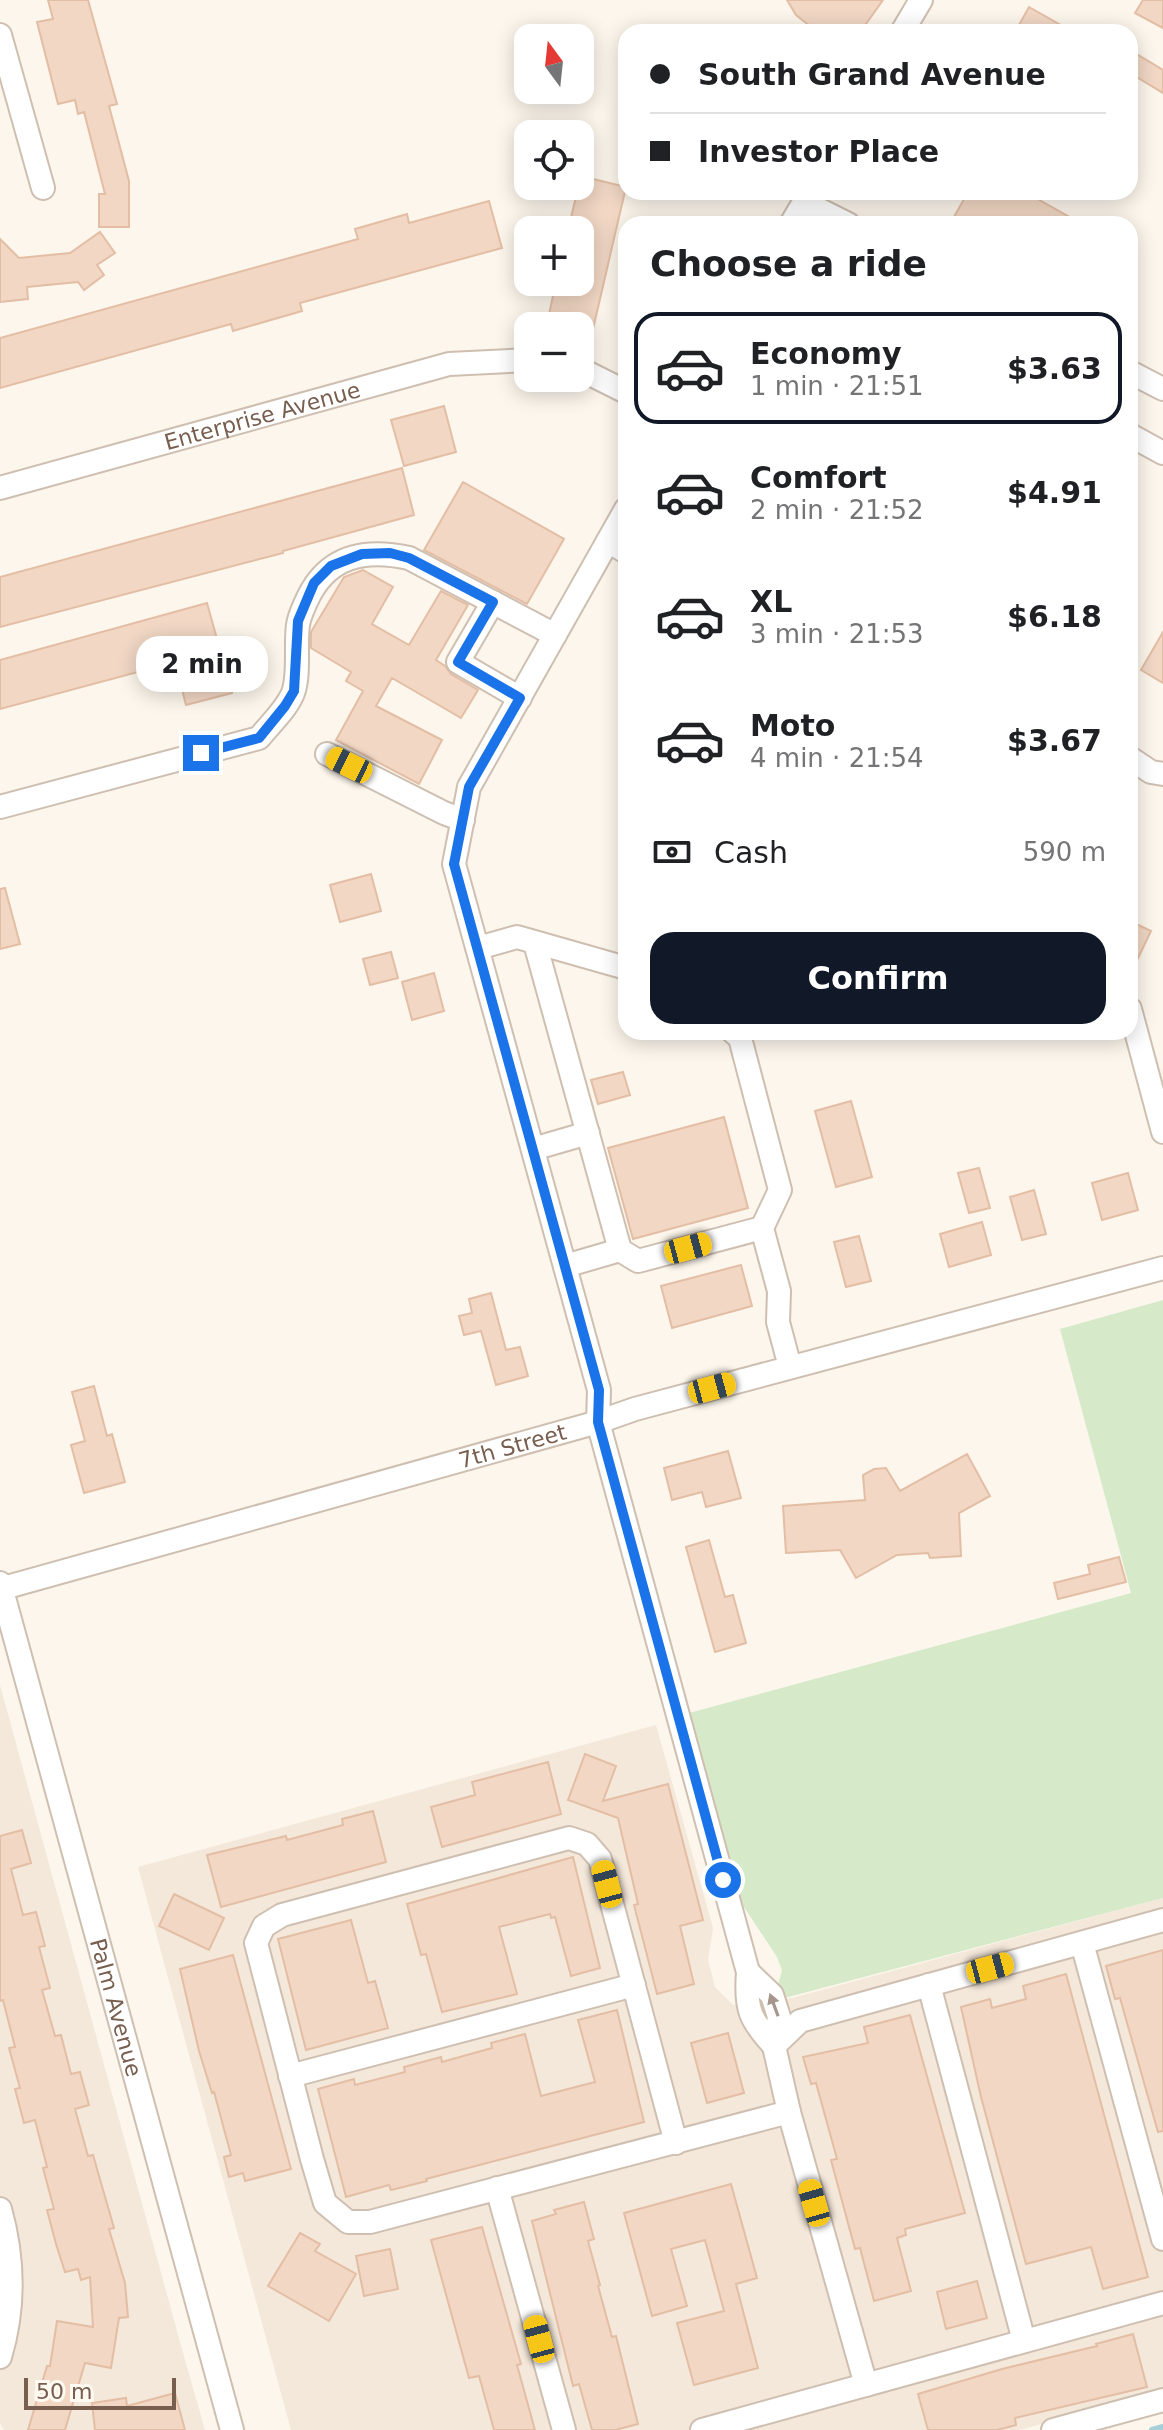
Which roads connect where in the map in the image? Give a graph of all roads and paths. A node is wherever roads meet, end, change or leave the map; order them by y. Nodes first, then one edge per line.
1 (921, 0) edge
2 (907, 24) edge
3 (0, 35) edge
4 (43, 188) dead end
5 (812, 200) edge
6 (836, 216) edge
7 (514, 361) edge
8 (594, 376) edge
9 (1138, 376) edge
10 (618, 388) edge
11 (1163, 389) edge
12 (1138, 439) edge
13 (1163, 453) edge
14 (0, 488) edge
15 (617, 547) edge
16 (493, 602) junction
17 (555, 635) junction
18 (520, 698) junction
19 (327, 754) dead end
20 (1138, 763) edge
21 (1163, 774) edge
22 (0, 807) edge
23 (463, 820) junction
24 (535, 943) junction
25 (478, 948) junction
26 (618, 966) edge
27 (1138, 1039) edge
28 (741, 1040) edge
29 (1163, 1132) edge
30 (588, 1133) junction
31 (533, 1149) junction
32 (762, 1228) junction
33 (620, 1250) junction
34 (565, 1266) junction
35 (1163, 1268) edge
36 (790, 1367) junction
37 (598, 1422) junction
38 (1, 1587) edge
39 (1163, 1920) edge
40 (1082, 1943) junction
41 (634, 1985) junction
42 (929, 1985) junction
43 (774, 2046) junction
44 (290, 2076) junction
45 (789, 2112) junction
46 (676, 2143) junction
47 (497, 2188) junction
48 (0, 2209) edge
49 (1163, 2239) edge
50 (1163, 2303) edge
51 (1024, 2341) junction
52 (0, 2357) edge
53 (866, 2385) junction
54 (1163, 2400) edge
55 (232, 2430) edge
56 (564, 2430) edge
57 (702, 2430) edge
58 (1053, 2430) edge

1 - 2 street
3 - 4 street
5 - 6 street
7 - 14 street, Enterprise Avenue
8 - 10 street
9 - 11 street
12 - 13 street
15 - 17 street
16 - 17 street
16 - 18 street
16 - 22 street
17 - 18 street
18 - 23 street
19 - 23 street
20 - 21 street
23 - 25 street
24 - 25 street
24 - 26 street
24 - 30 street
25 - 31 street
27 - 29 street
28 - 32 street
30 - 31 street
30 - 33 street
31 - 34 street
32 - 33 street
32 - 36 street
33 - 34 street
34 - 37 street
35 - 36 street, 7th Street
36 - 37 street, 7th Street
37 - 38 street, 7th Street
37 - 43 street
38 - 55 street, Palm Avenue
39 - 40 street
40 - 42 street
40 - 49 street
41 - 44 street
41 - 44 street
41 - 46 street
42 - 43 street
42 - 51 street
43 - 45 street
44 - 47 street
45 - 46 street
45 - 53 street
46 - 47 street
47 - 56 street
48 - 52 street
50 - 51 street
51 - 53 street
53 - 57 street
54 - 58 street

